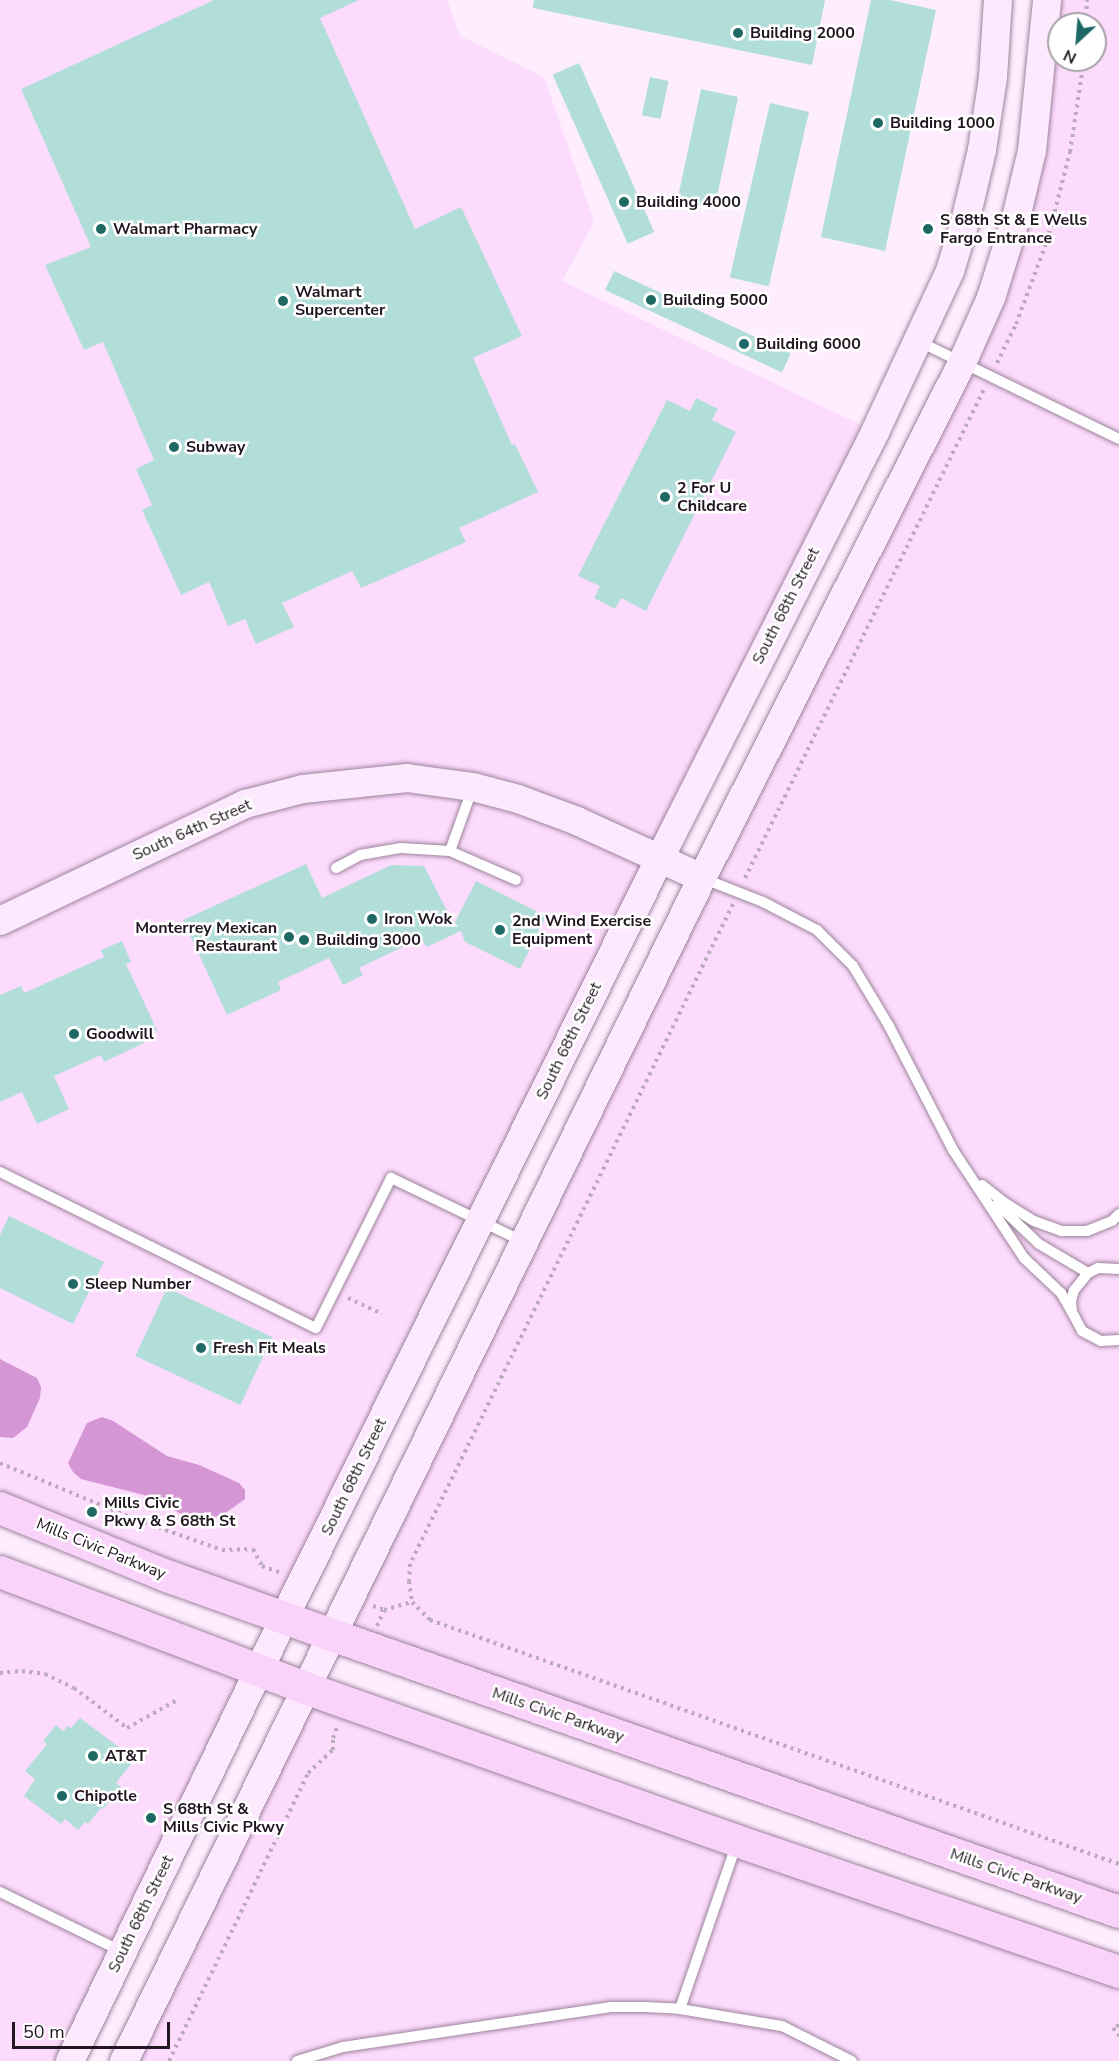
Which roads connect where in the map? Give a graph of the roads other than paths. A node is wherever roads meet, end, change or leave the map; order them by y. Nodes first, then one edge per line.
1 (998, 0) edge
2 (1047, 0) edge
3 (918, 341) junction
4 (963, 363) junction
5 (1119, 439) edge
6 (473, 787) junction
7 (450, 851) junction
8 (660, 858) junction
9 (336, 868) dead end
10 (702, 878) junction
11 (516, 880) dead end
12 (0, 921) edge
13 (0, 1172) edge
14 (973, 1177) junction
15 (1119, 1214) edge
16 (480, 1221) junction
17 (524, 1242) junction
18 (1119, 1269) edge
19 (1088, 1273) junction
20 (1072, 1312) junction
21 (1119, 1340) edge
22 (0, 1508) edge
23 (0, 1572) edge
24 (284, 1618) junction
25 (332, 1635) junction
26 (259, 1670) junction
27 (308, 1689) junction
28 (737, 1841) junction
29 (0, 1892) edge
30 (1119, 1912) edge
31 (123, 1952) junction
32 (1119, 1972) edge
33 (680, 2009) junction
34 (70, 2061) edge
35 (124, 2061) edge
36 (297, 2061) edge
37 (852, 2061) edge

1 - 3 street, South 68th Street
2 - 4 street
3 - 4 lane
3 - 8 street, South 68th Street
4 - 5 lane
4 - 10 street
6 - 7 lane
6 - 8 street, South 64th Street
6 - 12 street, South 64th Street
7 - 9 lane
7 - 11 lane
8 - 10 street, South 64th Street
8 - 16 street, South 68th Street
10 - 14 lane
10 - 17 street
13 - 16 lane
14 - 15 lane
14 - 19 lane
14 - 20 lane
16 - 17 lane
16 - 24 street, South 68th Street
17 - 25 street
18 - 19 lane
19 - 20 lane
20 - 21 lane
22 - 24 main road, Mills Civic Parkway
23 - 26 main road
24 - 25 main road, Mills Civic Parkway
24 - 26 street, South 68th Street
25 - 27 street
25 - 30 main road, Mills Civic Parkway
26 - 27 main road
26 - 31 street, South 68th Street
27 - 28 main road
27 - 35 street
28 - 32 main road
28 - 33 lane
29 - 31 lane
31 - 34 street, South 68th Street
33 - 36 lane
33 - 37 lane

